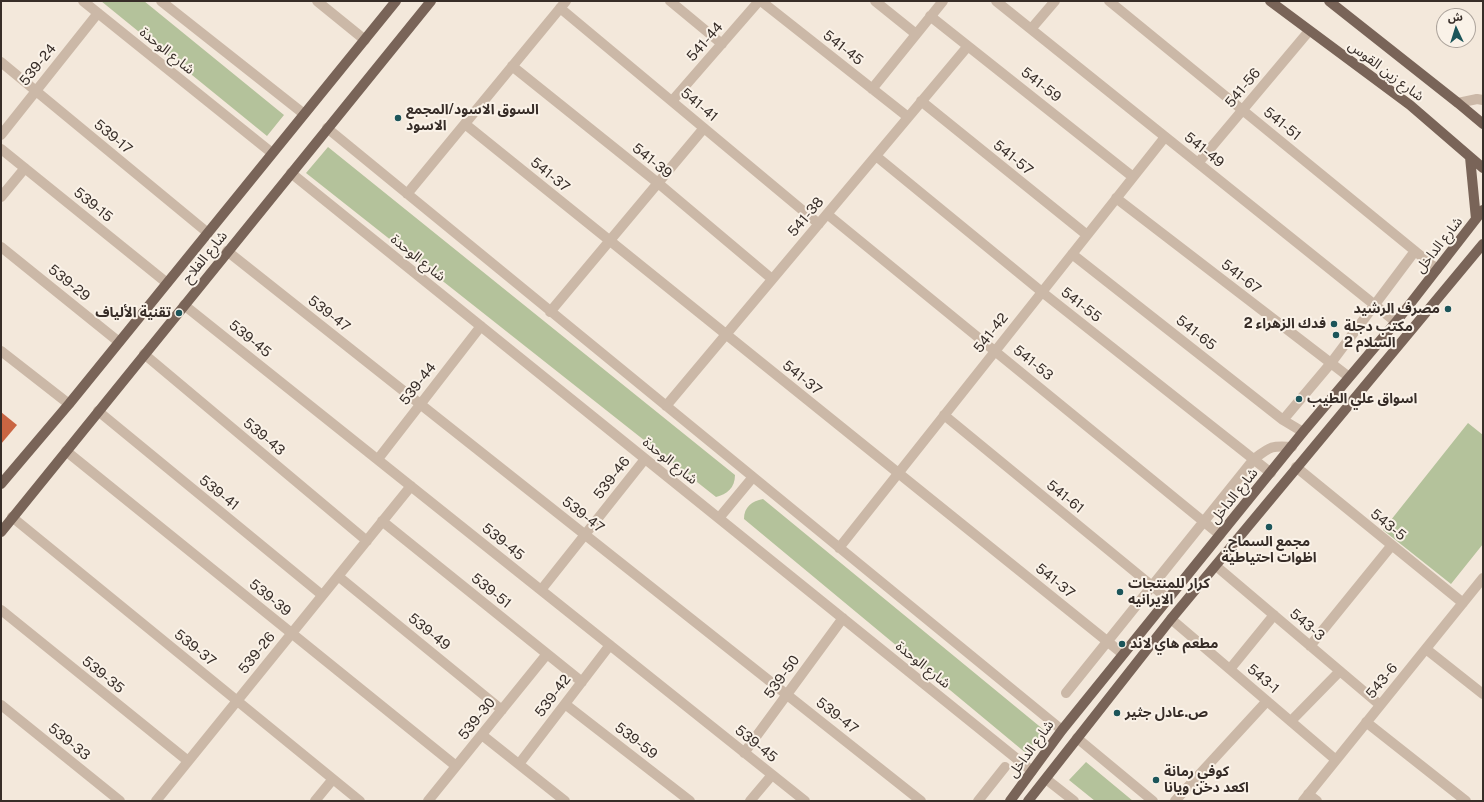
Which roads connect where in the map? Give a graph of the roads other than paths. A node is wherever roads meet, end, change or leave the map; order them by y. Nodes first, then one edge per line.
1 (83, 1) edge
2 (161, 1) edge
3 (317, 1) edge
4 (396, 1) edge
5 (431, 1) edge
6 (670, 1) edge
7 (760, 1) edge
8 (875, 1) edge
9 (942, 1) edge
10 (996, 1) edge
11 (1055, 1) edge
12 (1109, 1) edge
13 (1270, 1) edge
14 (1328, 1) edge
15 (563, 4) edge
16 (98, 13) junction
17 (930, 16) junction
18 (1030, 29) junction
19 (1309, 31) junction
20 (916, 34) junction
21 (365, 40) junction
22 (722, 44) junction
23 (968, 46) junction
24 (1, 62) edge
25 (512, 66) junction
26 (872, 89) junction
27 (36, 91) junction
28 (1483, 100) edge
29 (672, 101) junction
30 (921, 101) junction
31 (1458, 103) junction
32 (1242, 110) junction
33 (304, 114) junction
34 (908, 117) junction
35 (464, 124) junction
36 (1483, 124) edge
37 (327, 128) junction
38 (704, 128) junction
39 (1, 134) edge
40 (1165, 137) junction
41 (1, 149) edge
42 (272, 153) junction
43 (876, 156) junction
44 (1470, 157) junction
45 (1198, 163) junction
46 (25, 168) junction
47 (1483, 168) edge
48 (291, 173) junction
49 (1133, 177) junction
50 (658, 183) junction
51 (407, 194) junction
52 (1, 197) edge
53 (1116, 198) junction
54 (1483, 210) edge
55 (827, 214) junction
56 (1476, 219) junction
57 (819, 224) junction
58 (208, 233) junction
59 (1087, 236) junction
60 (610, 241) junction
61 (1483, 244) edge
62 (1, 247) edge
63 (227, 251) junction
64 (1415, 251) junction
65 (1072, 254) junction
66 (1437, 269) junction
67 (772, 279) junction
68 (167, 283) junction
69 (1042, 292) junction
70 (184, 304) junction
71 (1375, 305) junction
72 (550, 312) junction
73 (1396, 322) junction
74 (481, 326) junction
75 (726, 334) junction
76 (119, 342) junction
77 (1, 351) edge
78 (995, 351) junction
79 (144, 354) junction
80 (1330, 363) junction
81 (1349, 377) junction
82 (69, 404) junction
83 (420, 404) junction
84 (666, 406) junction
85 (98, 411) junction
86 (944, 415) junction
87 (1284, 420) junction
88 (1303, 432) junction
89 (1292, 447) junction
90 (66, 451) junction
91 (645, 458) junction
92 (378, 459) junction
93 (1254, 460) junction
94 (1296, 467) junction
95 (898, 473) junction
96 (1271, 473) junction
97 (753, 477) junction
98 (1, 484) edge
99 (411, 486) junction
100 (12, 517) junction
101 (718, 518) junction
102 (382, 522) junction
103 (1204, 522) junction
104 (1, 532) edge
105 (584, 534) junction
106 (1220, 535) junction
107 (367, 541) junction
108 (1392, 545) junction
109 (839, 548) junction
110 (1216, 566) junction
111 (338, 576) junction
112 (1483, 578) edge
113 (1152, 587) junction
114 (541, 590) junction
115 (322, 596) junction
116 (1168, 599) junction
117 (1463, 603) junction
118 (1, 610) edge
119 (1274, 615) junction
120 (843, 618) junction
121 (1171, 619) junction
122 (292, 633) junction
123 (1107, 641) junction
124 (610, 645) junction
125 (1310, 646) junction
126 (1426, 649) junction
127 (547, 654) junction
128 (1123, 654) junction
129 (1230, 669) junction
130 (1340, 671) junction
131 (582, 682) junction
132 (1066, 693) dead end
133 (1483, 694) edge
134 (787, 695) junction
135 (237, 700) junction
136 (1266, 701) junction
137 (565, 704) junction
138 (1, 705) edge
139 (1380, 705) junction
140 (502, 710) junction
141 (1291, 721) junction
142 (1366, 722) junction
143 (1062, 730) junction
144 (482, 735) junction
145 (1077, 738) junction
146 (744, 752) junction
147 (1336, 760) junction
148 (188, 761) junction
149 (519, 764) junction
150 (456, 766) junction
151 (1005, 766) dead end
152 (1032, 771) junction
153 (772, 775) junction
154 (1046, 778) junction
155 (333, 779) junction
156 (1306, 798) edge
157 (120, 801) edge
158 (156, 801) edge
159 (315, 801) edge
160 (360, 801) edge
161 (428, 801) edge
162 (565, 801) edge
163 (690, 801) edge
164 (750, 801) edge
165 (804, 801) edge
166 (921, 801) edge
167 (978, 801) edge
168 (1010, 801) edge
169 (1028, 801) edge
170 (1074, 801) edge
171 (1153, 801) edge
172 (1175, 801) edge
173 (1317, 801) edge
174 (1466, 801) edge

1 - 16 street, شارع الوحدة
2 - 33 street
3 - 21 street
4 - 21 main road, شارع الفلاح
5 - 37 main road, شارع الفلاح
6 - 22 street
7 - 22 street, 541-44
7 - 26 street, 541-45
8 - 20 street
9 - 17 street
10 - 18 street, 541-49
11 - 18 street
12 - 32 street, 541-51
13 - 19 main road, شارع زين القوس
14 - 31 main road, شارع زين القوس
15 - 25 street
15 - 29 street, 541-41
16 - 27 street, 539-24
16 - 42 street, شارع الوحدة
17 - 20 street
17 - 23 street, 541-59
18 - 40 street, 541-49
19 - 32 street, 541-56
19 - 44 main road, شارع زين القوس
20 - 26 street
21 - 33 main road, شارع الفلاح
22 - 29 street, 541-44
23 - 30 street, 541-38
23 - 49 street, 541-59
24 - 27 street, 539-17
25 - 35 street
25 - 50 street, 541-39
26 - 34 street, 541-45
27 - 39 street, 539-24
27 - 58 street, 539-17
28 - 31 street
29 - 38 street, 541-41
30 - 34 street, 541-38
30 - 59 street, 541-57
31 - 36 main road, شارع زين القوس
32 - 45 street, 541-56
32 - 64 street, 541-51
33 - 42 main road, شارع الفلاح
34 - 43 street, 541-38
35 - 51 street
35 - 60 street, 541-37
37 - 48 main road, شارع الفلاح
37 - 51 street
38 - 50 street
38 - 57 street, 541-41
40 - 45 street, 541-49
40 - 49 street, 541-42
41 - 46 street, 539-15
42 - 58 main road, شارع الفلاح
43 - 55 street, 541-38
43 - 69 street, 541-55
44 - 47 main road, شارع زين القوس
44 - 56 main road
45 - 71 street, 541-49
46 - 52 street
46 - 68 street, 539-15
48 - 63 main road, شارع الفلاح
48 - 74 street, شارع الوحدة
49 - 53 street, 541-42
50 - 60 street
50 - 67 street, 541-39
51 - 72 street
53 - 59 street, 541-42
53 - 80 street, 541-67
54 - 56 main road, شارع الداخل
55 - 57 street, 541-38
55 - 78 street, 541-53
56 - 66 main road, شارع الداخل
57 - 67 street, 541-38
58 - 68 main road, شارع الفلاح
59 - 65 street, 541-42
60 - 72 street
60 - 75 street, 541-37
61 - 94 main road, شارع الداخل
62 - 76 street, 539-29
63 - 70 main road, شارع الفلاح
63 - 83 street, 539-47
64 - 66 street, 541-51
64 - 71 street
65 - 69 street, 541-42
65 - 87 street, 541-65
66 - 73 main road, شارع الداخل
67 - 75 street, 541-38
68 - 76 main road, شارع الفلاح
69 - 78 street, 541-42
69 - 93 street, 541-55
70 - 79 main road, شارع الفلاح
70 - 92 street, 539-45
71 - 73 street, 541-49
71 - 80 street
72 - 84 street
73 - 81 main road, شارع الداخل
74 - 83 street, 539-44
74 - 91 street, شارع الوحدة
75 - 84 street, 541-38
75 - 95 street, 541-37
76 - 82 main road, شارع الفلاح
77 - 82 street
78 - 86 street, 541-42
78 - 103 street, 541-53
79 - 85 main road, شارع الفلاح
79 - 107 street, 539-43
80 - 81 street, 541-67
80 - 87 street
81 - 88 main road, شارع الداخل
82 - 98 main road, شارع الفلاح
83 - 92 street, 539-44
83 - 105 street, 539-47
84 - 97 street
85 - 90 main road, شارع الفلاح
85 - 115 street, 539-41
86 - 95 street, 541-42
86 - 113 street, 541-61
87 - 88 street, 541-65
88 - 89 main road, شارع الداخل
89 - 93 street
89 - 96 main road, شارع الداخل
90 - 100 main road, شارع الفلاح
90 - 122 street, 539-39
91 - 101 street, شارع الوحدة
91 - 105 street, 539-46
92 - 99 street, 539-45
93 - 96 street, 541-55
93 - 103 street
94 - 108 street, 543-5
94 - 110 main road, شارع الداخل
95 - 109 street, 541-42
95 - 123 street, 541-37
96 - 106 main road, شارع الداخل
97 - 101 street
97 - 109 street
99 - 102 street, 539-26
99 - 114 street, 539-45
100 - 104 main road, شارع الفلاح
100 - 135 street, 539-37
101 - 120 street, شارع الوحدة
102 - 107 street, 539-26
102 - 127 street, 539-51
103 - 106 street, 541-53
103 - 113 street
105 - 114 street, 539-46
105 - 134 street, 539-47
106 - 116 main road, شارع الداخل
107 - 111 street, 539-26
108 - 117 street, 543-5
108 - 125 street
109 - 143 street
110 - 119 street, 543-3
110 - 121 main road, شارع الداخل
111 - 115 street, 539-26
111 - 140 street, 539-49
112 - 117 street, 543-6
113 - 116 street, 541-61
113 - 123 street
114 - 124 street, 539-45
115 - 122 street, 539-26
116 - 128 main road, شارع الداخل
117 - 126 street, 543-6
118 - 148 street, 539-35
119 - 125 street, 543-3
119 - 129 street
120 - 134 street, 539-50
120 - 152 street, شارع الوحدة
121 - 129 street, 543-1
121 - 145 main road, شارع الداخل
122 - 135 street, 539-26
122 - 150 street, 539-39
123 - 128 street, 541-37
123 - 132 street
124 - 131 street, 539-42
124 - 146 street, 539-45
125 - 130 street, 543-3
126 - 133 street
126 - 139 street, 543-6
127 - 131 street, 539-51
127 - 140 street, 539-30
128 - 143 main road, شارع الداخل
129 - 136 street, 543-1
130 - 139 street, 543-3
130 - 141 street
131 - 137 street, 539-42
134 - 146 street, 539-50
134 - 166 street, 539-47
135 - 148 street, 539-26
135 - 155 street, 539-37
136 - 141 street, 543-1
136 - 172 street
137 - 149 street, 539-42
137 - 163 street, 539-59
138 - 157 street, 539-33
139 - 142 street, 543-6
140 - 144 street, 539-30
141 - 147 street, 543-1
142 - 147 street, 543-6
142 - 174 street
143 - 152 main road, شارع الداخل
144 - 149 street
144 - 150 street, 539-30
145 - 154 main road, شارع الداخل
145 - 171 street
146 - 153 street, 539-45
147 - 156 street, 543-6
148 - 158 street, 539-26
149 - 162 street
150 - 161 street, 539-30
151 - 167 street
152 - 168 main road, شارع الداخل
153 - 164 street
153 - 165 street, 539-45
154 - 169 main road, شارع الداخل
154 - 170 street
155 - 159 street
155 - 160 street, 539-37
156 - 173 street

